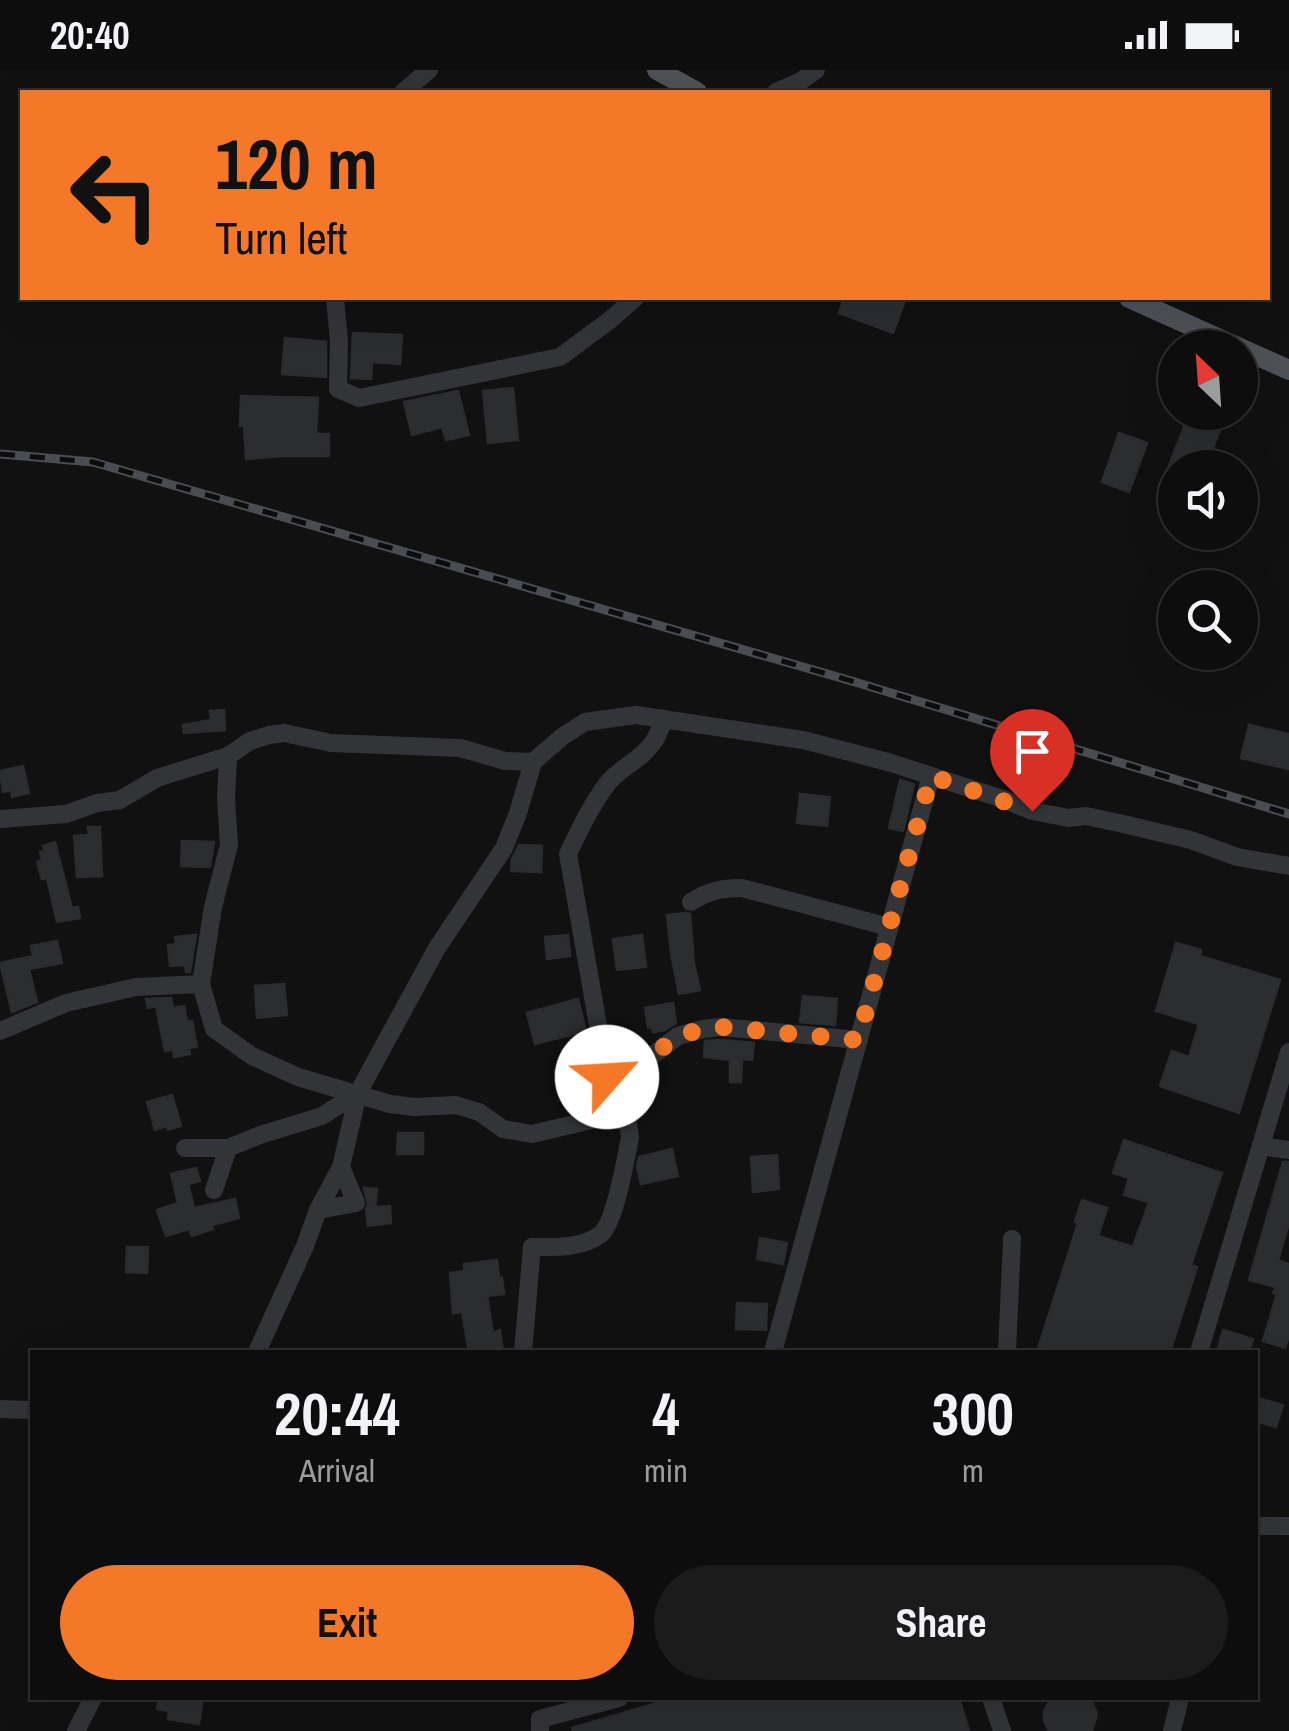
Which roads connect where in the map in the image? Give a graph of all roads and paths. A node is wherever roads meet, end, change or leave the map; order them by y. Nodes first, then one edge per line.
1 (429, 70) edge
2 (657, 70) edge
3 (816, 70) edge
4 (406, 90) edge
5 (692, 90) edge
6 (781, 90) edge
7 (335, 300) edge
8 (632, 300) edge
9 (1133, 300) edge
10 (1289, 370) edge
11 (664, 720) junction
12 (228, 756) junction
13 (533, 762) junction
14 (931, 776) junction
15 (0, 819) edge
16 (1289, 866) edge
17 (691, 902) dead end
18 (889, 928) junction
19 (201, 984) junction
20 (0, 1031) edge
21 (858, 1040) junction
22 (1289, 1052) edge
23 (607, 1077) junction
24 (358, 1093) junction
25 (618, 1118) junction
26 (1262, 1146) junction
27 (185, 1148) dead end
28 (228, 1148) junction
29 (1289, 1150) edge
30 (341, 1167) junction
31 (214, 1190) dead end
32 (318, 1210) junction
33 (1012, 1239) dead end
34 (258, 1350) edge
35 (524, 1350) edge
36 (774, 1350) edge
37 (1007, 1350) edge
38 (1201, 1350) edge
39 (0, 1409) edge
40 (30, 1410) edge
41 (1258, 1526) edge
42 (1289, 1526) edge
43 (93, 1700) edge
44 (612, 1700) edge
45 (992, 1700) edge
46 (1180, 1700) edge
47 (76, 1731) edge
48 (540, 1731) edge
49 (1002, 1731) edge
50 (1172, 1731) edge

1 - 4 street
2 - 5 main road
3 - 6 street
7 - 8 street
9 - 10 main road
11 - 13 street
11 - 14 street
11 - 23 street
12 - 13 street
12 - 15 street
12 - 19 street
13 - 24 street
14 - 16 street
14 - 18 street
17 - 18 street
18 - 21 street
19 - 20 street
19 - 24 street
21 - 23 street
21 - 36 street
22 - 26 street
23 - 25 street
24 - 25 street
24 - 28 street
24 - 30 street
25 - 35 street
26 - 29 street
26 - 38 street
27 - 28 street
28 - 31 street
30 - 32 street
30 - 32 street
32 - 34 street
33 - 37 street
39 - 40 street
41 - 42 street
43 - 47 street
44 - 48 street
45 - 49 street
46 - 50 street

